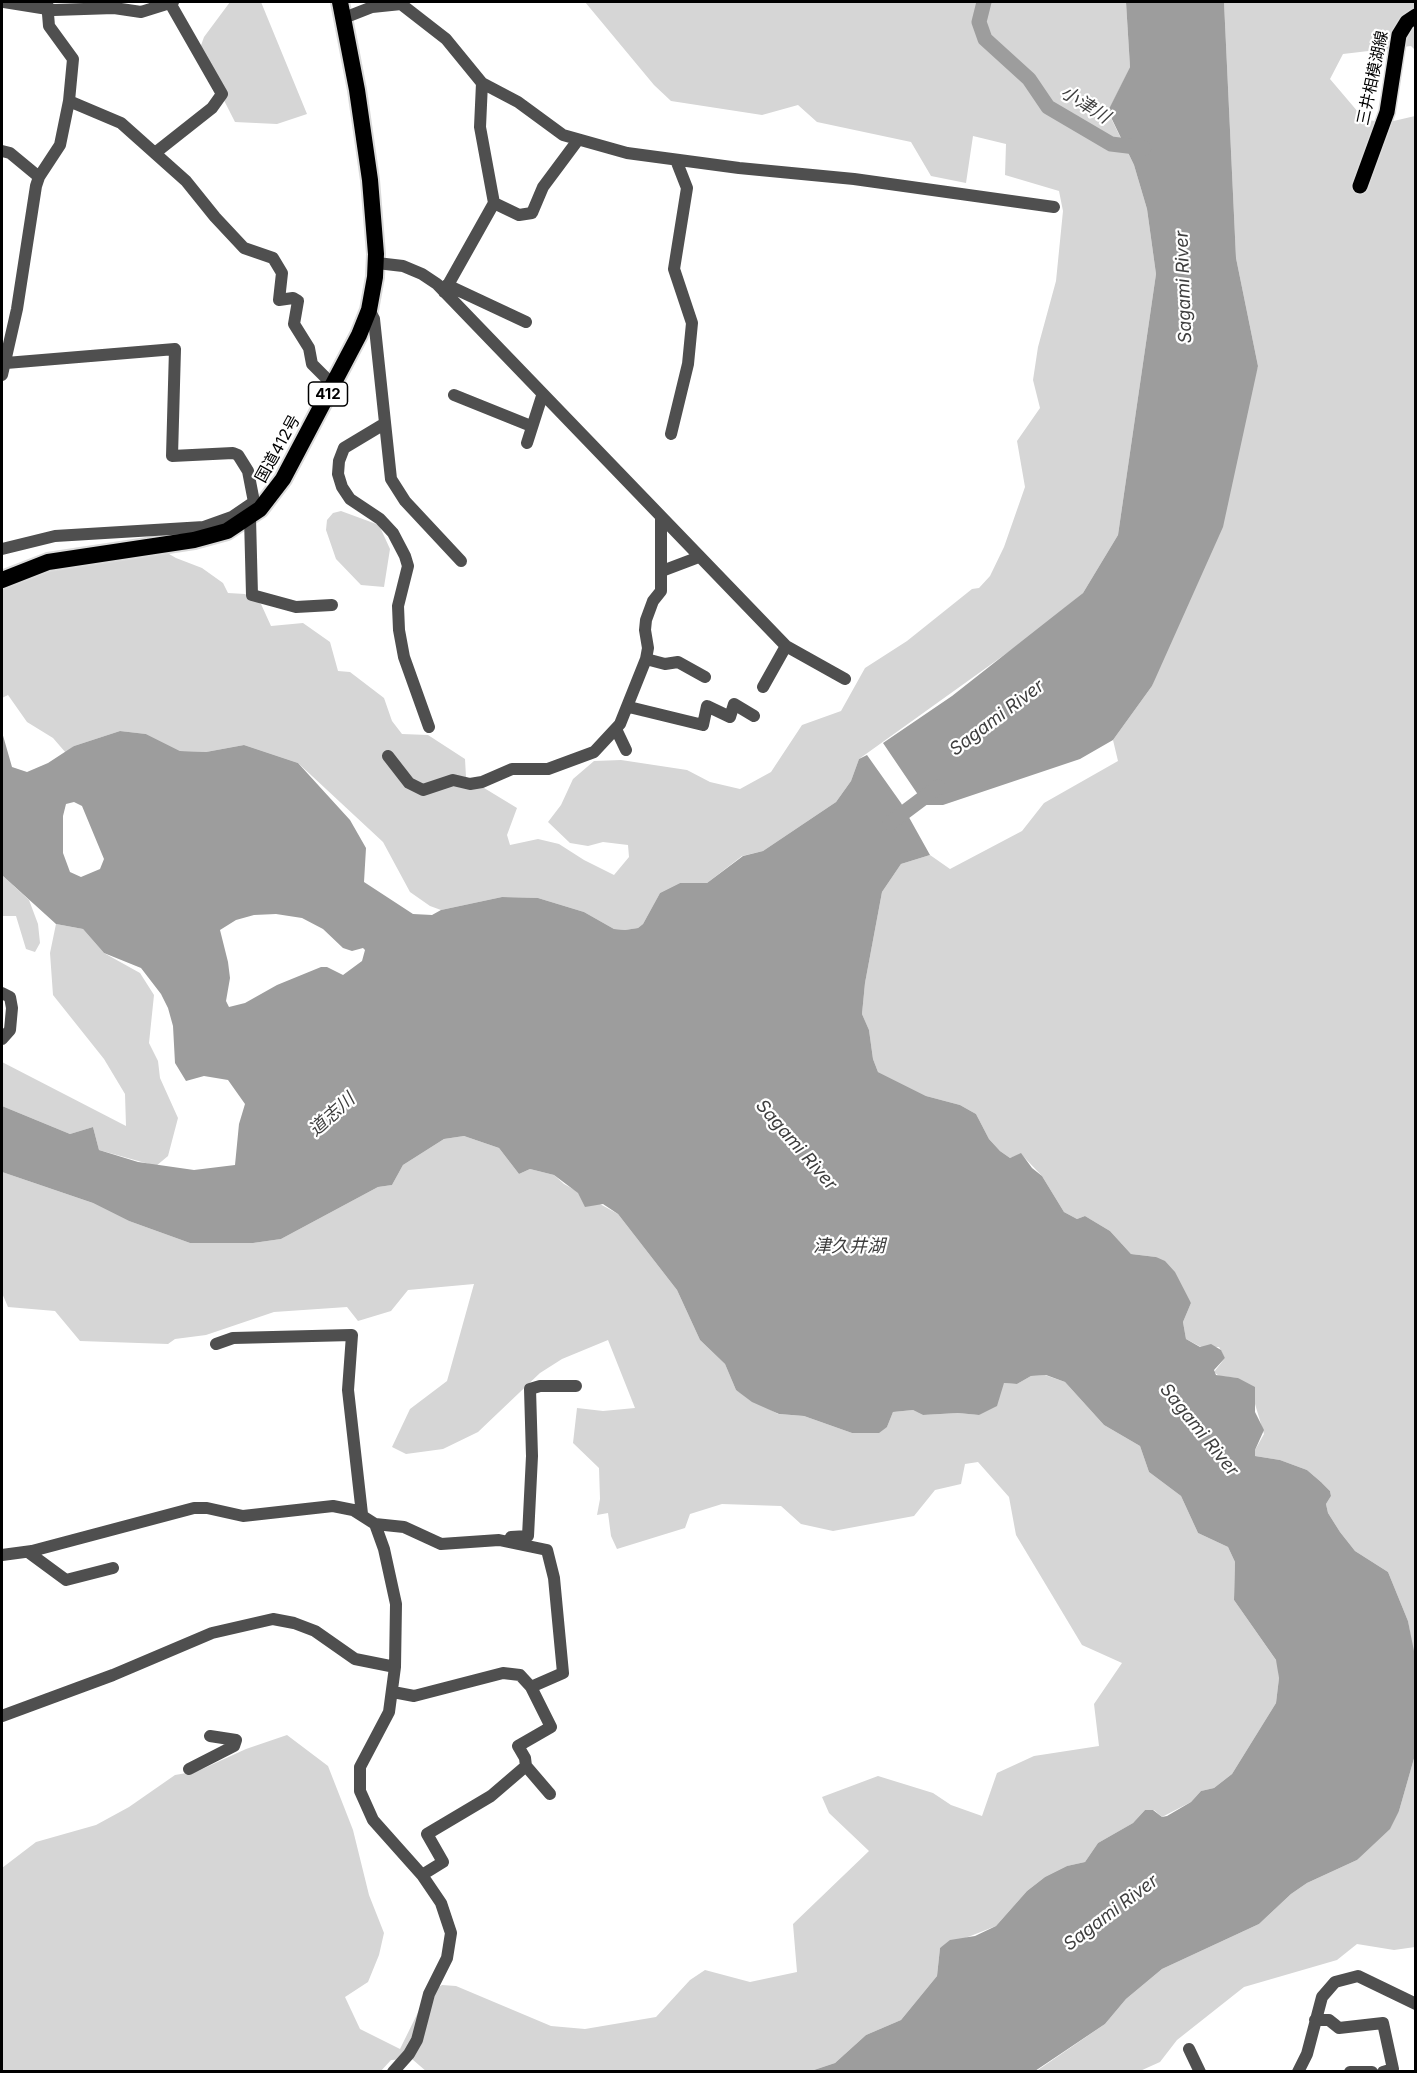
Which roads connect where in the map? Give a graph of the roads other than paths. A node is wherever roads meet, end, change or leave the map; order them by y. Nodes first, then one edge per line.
1 (4, 2) edge
2 (172, 2) edge
3 (47, 5) edge
4 (342, 10) edge
5 (1416, 16) edge
6 (482, 83) junction
7 (69, 101) junction
8 (579, 140) junction
9 (2, 151) edge
10 (155, 153) junction
11 (676, 160) junction
12 (39, 177) junction
13 (1360, 186) dead end
14 (495, 203) junction
15 (1054, 207) dead end
16 (377, 263) junction
17 (446, 289) junction
18 (369, 310) junction
19 (526, 322) dead end
20 (4, 369) edge
21 (333, 385) junction
22 (453, 395) dead end
23 (542, 396) junction
24 (384, 424) junction
25 (531, 426) junction
26 (671, 434) dead end
27 (527, 443) dead end
28 (255, 510) junction
29 (661, 518) junction
30 (2, 549) edge
31 (699, 557) junction
32 (461, 561) dead end
33 (662, 571) junction
34 (2, 580) edge
35 (332, 605) dead end
36 (786, 646) junction
37 (646, 659) junction
38 (705, 677) dead end
39 (845, 679) dead end
40 (763, 687) dead end
41 (629, 707) junction
42 (754, 716) dead end
43 (429, 727) dead end
44 (616, 729) junction
45 (626, 750) dead end
46 (388, 756) dead end
47 (2, 993) edge
48 (2, 1039) edge
49 (216, 1344) dead end
50 (576, 1386) dead end
51 (362, 1514) junction
52 (375, 1524) junction
53 (499, 1540) junction
54 (28, 1552) junction
55 (2, 1555) edge
56 (113, 1568) dead end
57 (395, 1667) junction
58 (531, 1687) junction
59 (393, 1692) junction
60 (2, 1716) edge
61 (210, 1736) dead end
62 (526, 1767) junction
63 (189, 1769) dead end
64 (550, 1794) dead end
65 (422, 1875) junction
66 (1416, 2004) edge
67 (1316, 2020) junction
68 (1190, 2049) dead end
69 (393, 2072) edge
70 (1200, 2072) edge
71 (1298, 2072) edge
72 (1350, 2072) edge
73 (1372, 2072) edge
74 (1383, 2072) edge

1 - 3 street
2 - 3 street
2 - 10 street
3 - 7 street
4 - 6 street
4 - 16 highway, 国道412号 / 412
5 - 13 main road, 三井相模湖線
6 - 8 street
6 - 14 street
7 - 10 street
7 - 12 street
8 - 11 street
8 - 14 street
9 - 12 street
10 - 21 street
11 - 15 street
11 - 26 street
12 - 20 street
14 - 17 street
16 - 17 street
16 - 18 highway, 国道412号 / 412
17 - 19 street
17 - 23 street
18 - 21 highway, 国道412号 / 412
18 - 24 street
20 - 28 street
21 - 28 highway, 国道412号 / 412
22 - 25 street
23 - 25 street
23 - 29 street
24 - 32 street
24 - 43 street
25 - 27 street
28 - 30 street
28 - 34 highway, 国道412号 / 412
28 - 35 street
29 - 31 street
29 - 33 street
31 - 33 street
31 - 36 street
33 - 37 street
36 - 39 street
36 - 40 street
37 - 38 street
37 - 41 street
41 - 42 street
41 - 44 street
44 - 45 street
44 - 46 street
47 - 48 street
49 - 51 street
50 - 53 street
51 - 52 street
51 - 54 street
52 - 53 street
52 - 57 street
53 - 58 street
54 - 55 street
54 - 56 street
57 - 59 street
57 - 60 street
58 - 59 street
58 - 62 street
59 - 65 street
61 - 63 street
62 - 64 street
62 - 65 street
65 - 69 street
66 - 67 street
67 - 71 street
67 - 74 street
68 - 70 street
72 - 73 street

